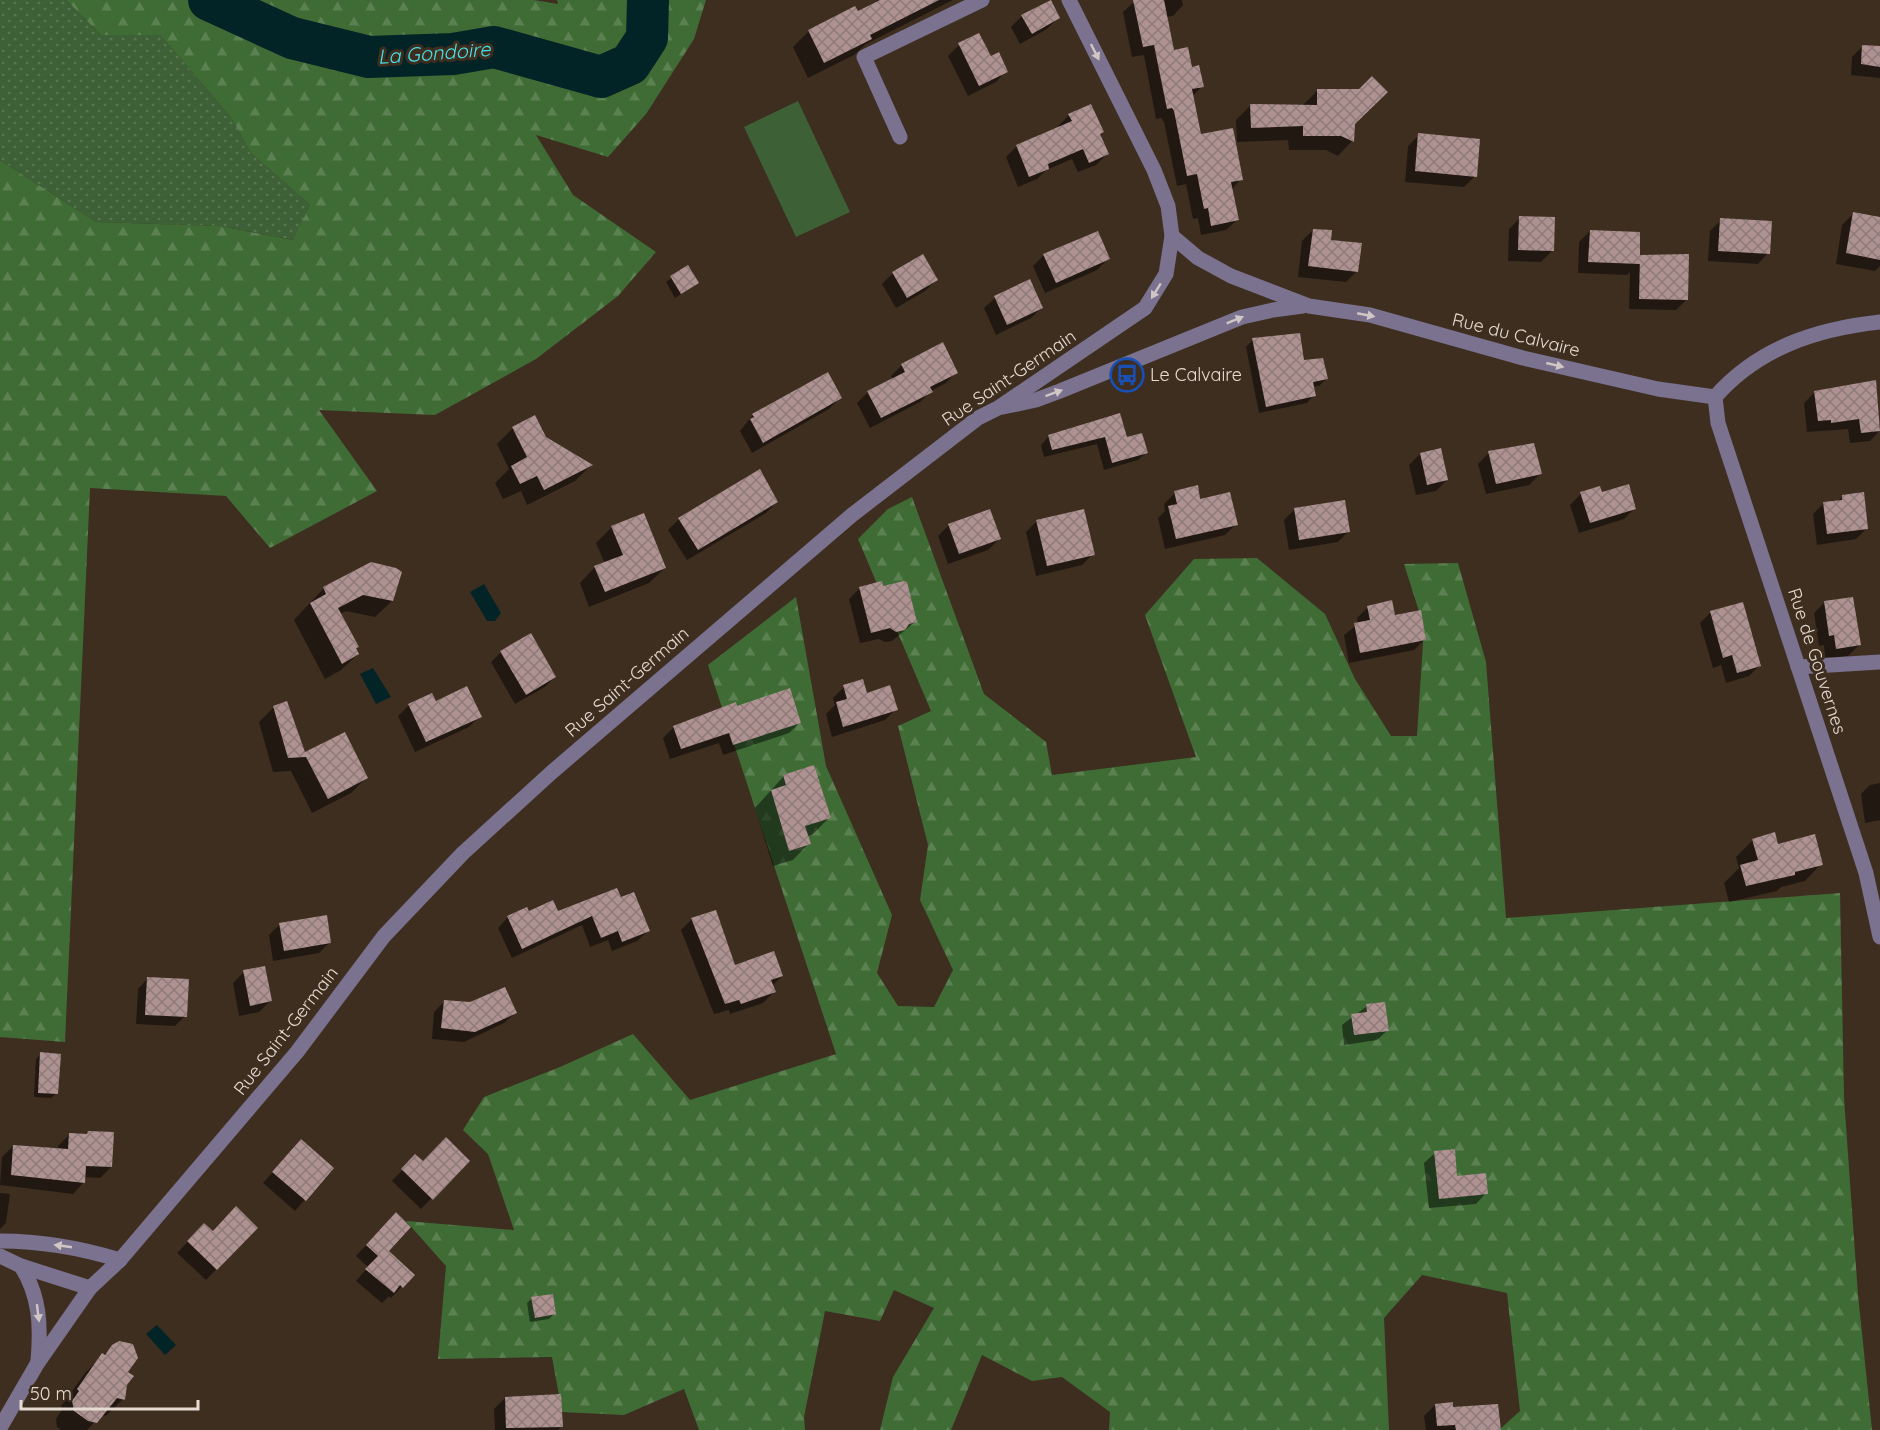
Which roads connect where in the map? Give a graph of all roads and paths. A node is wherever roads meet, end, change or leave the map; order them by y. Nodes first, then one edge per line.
1 (982, 0) edge
2 (1069, 0) edge
3 (900, 137) dead end
4 (1172, 236) junction
5 (1309, 306) junction
6 (1880, 322) edge
7 (1715, 398) junction
8 (998, 408) junction
9 (1880, 662) edge
10 (1798, 668) junction
11 (1880, 937) edge
12 (0, 1241) edge
13 (0, 1256) edge
14 (120, 1260) junction
15 (21, 1266) junction
16 (90, 1288) junction
17 (37, 1364) junction
18 (0, 1428) edge

1 - 3 street
2 -> 4 street, Rue Saint-Germain
4 - 5 street, Rue du Calvaire
4 -> 8 street, Rue Saint-Germain
5 -> 7 street, Rue du Calvaire
8 -> 5 street, Rue du Calvaire
6 - 7 street
7 - 10 street, Rue de Gouvernes
8 - 14 street, Rue Saint-Germain
9 - 10 street
10 - 11 street, Rue de Gouvernes
14 -> 12 street
13 - 15 street
14 - 16 street, Rue Saint-Germain
15 - 16 street
15 -> 17 street
16 - 17 street, Rue Saint-Germain
17 - 18 street, Rue Saint-Germain

